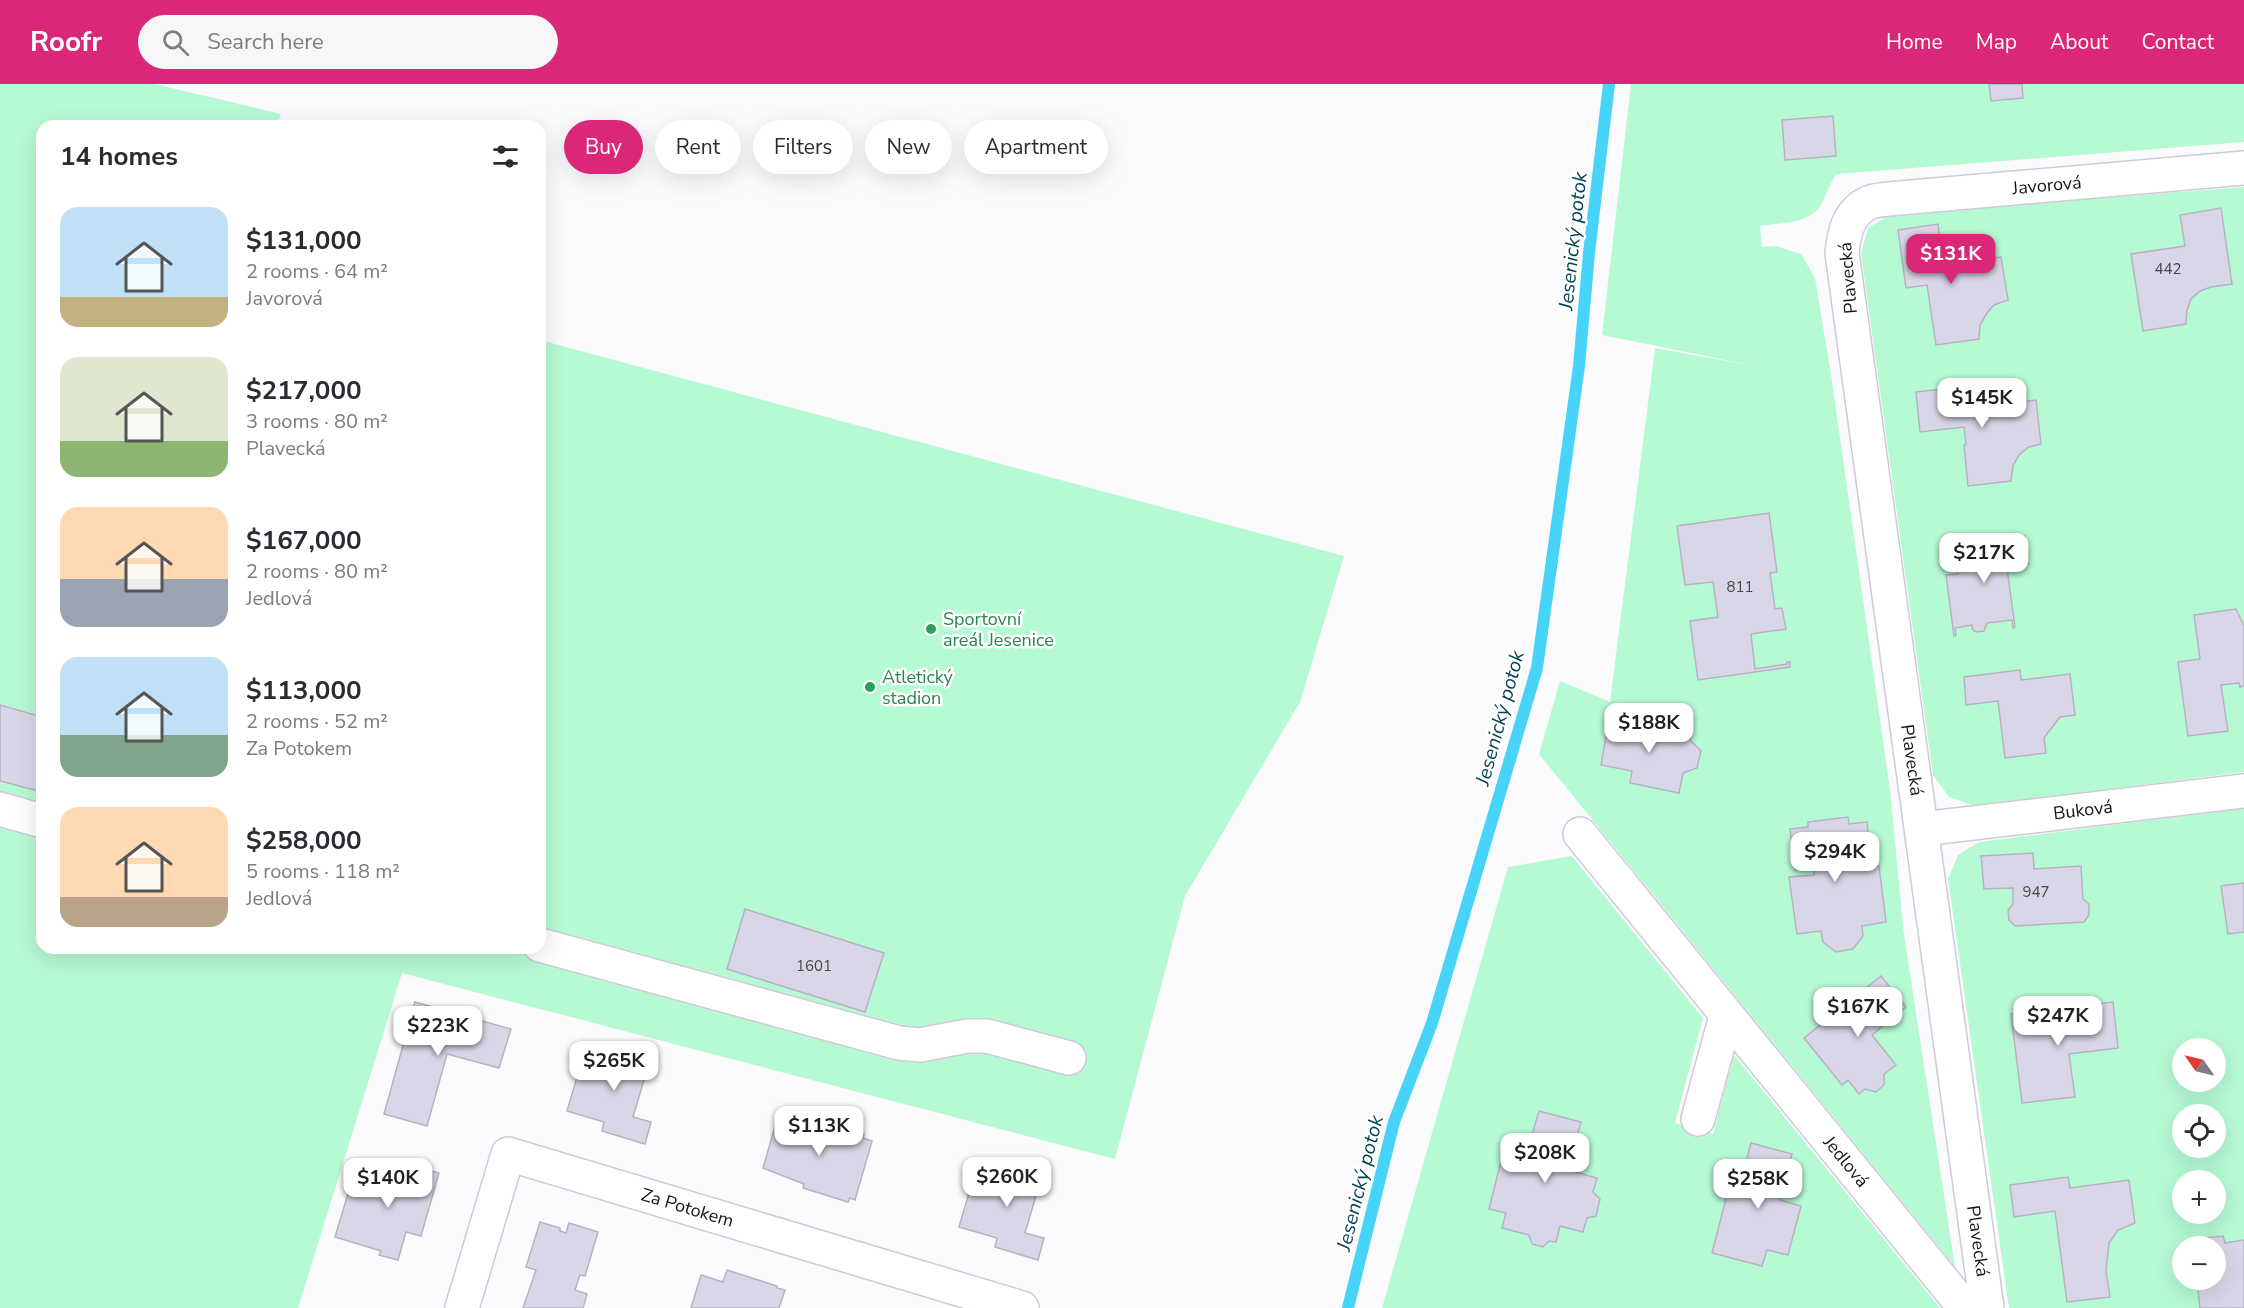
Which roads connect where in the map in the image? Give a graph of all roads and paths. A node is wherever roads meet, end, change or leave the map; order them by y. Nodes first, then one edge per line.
1 (2244, 168) edge
2 (1854, 214) joint
3 (2244, 791) edge
4 (0, 809) edge
5 (36, 819) edge
6 (1922, 829) junction
7 (1580, 834) dead end
8 (546, 947) edge
9 (1726, 1016) junction
10 (1069, 1058) dead end
11 (1698, 1119) dead end
12 (462, 1308) edge
13 (1022, 1308) edge
14 (1965, 1308) edge
15 (1987, 1308) edge

1 - 2 street, Javorová
2 - 6 street, Plavecká
3 - 6 street, Buková
4 - 5 street
6 - 15 street, Plavecká
7 - 9 street, Jedlová
8 - 10 street
9 - 11 street
9 - 14 street, Jedlová
12 - 13 street, Za Potokem

